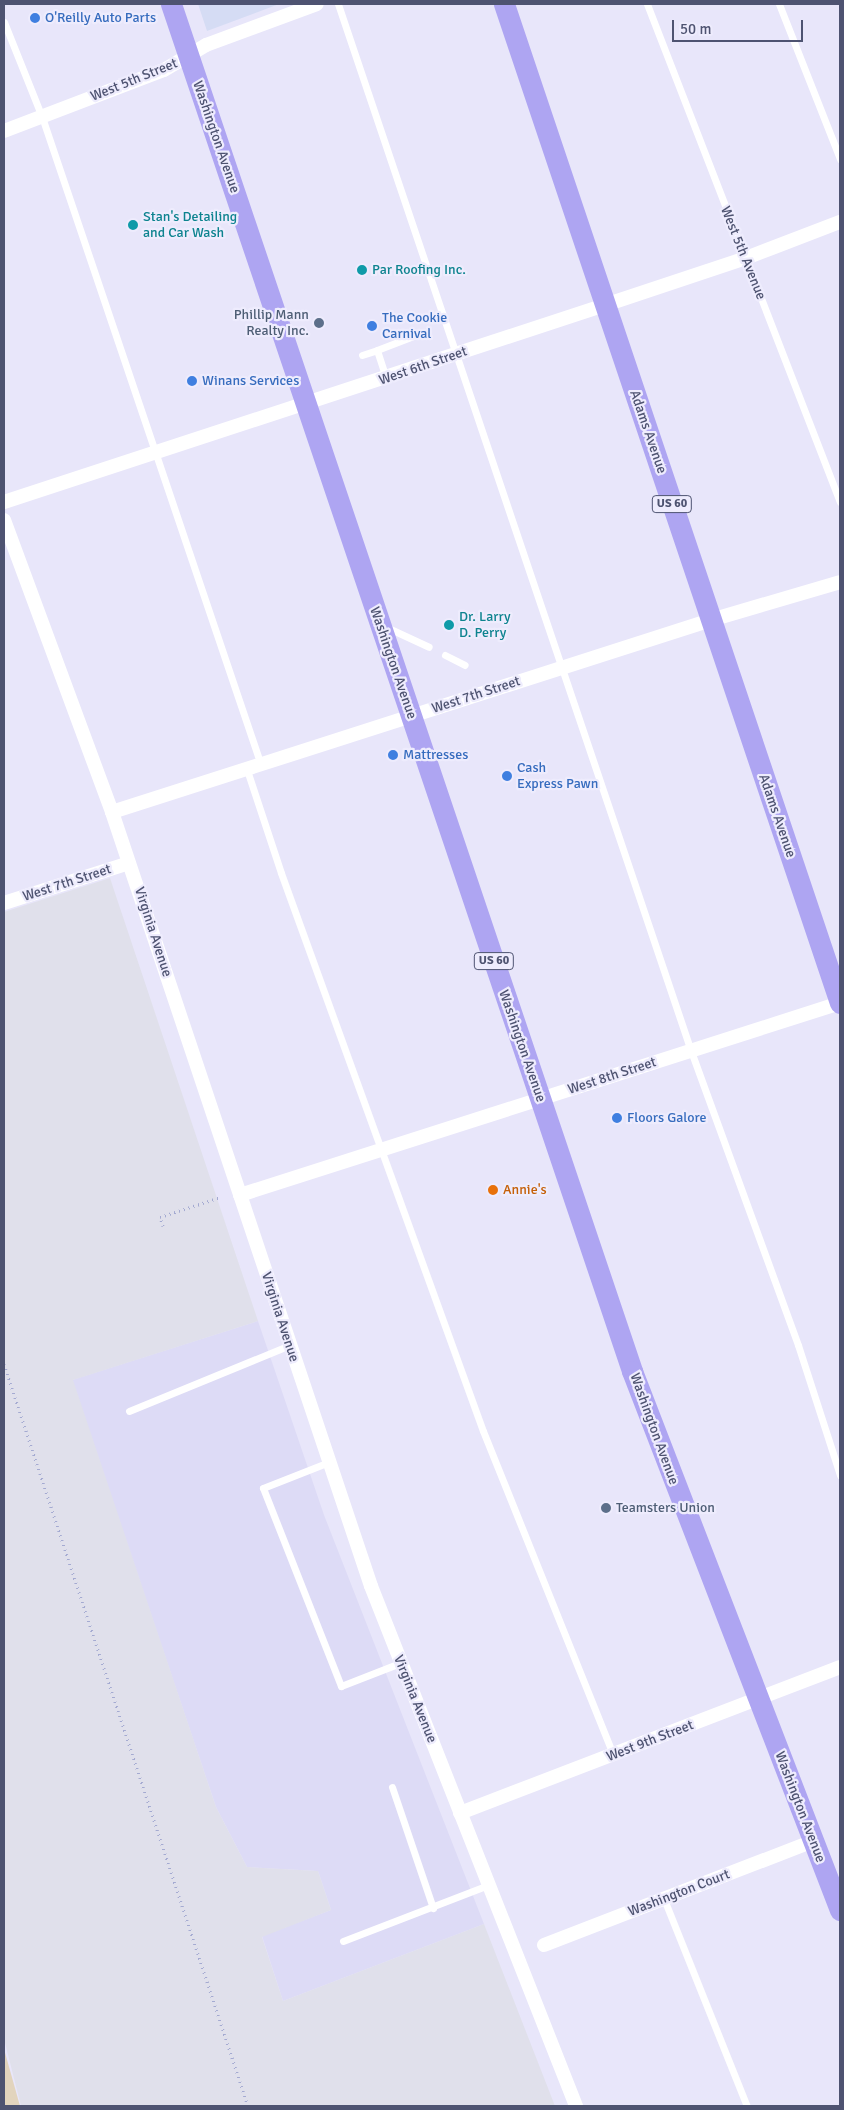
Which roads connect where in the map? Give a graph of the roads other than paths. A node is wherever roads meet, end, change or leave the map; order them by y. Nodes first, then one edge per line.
1 (171, 4) edge
2 (317, 4) edge
3 (338, 4) edge
4 (504, 4) edge
5 (647, 4) edge
6 (779, 4) edge
7 (4, 22) edge
8 (189, 56) junction
9 (42, 117) junction
10 (4, 131) edge
11 (840, 159) edge
12 (840, 222) edge
13 (746, 258) junction
14 (605, 306) junction
15 (413, 336) dead end
16 (377, 350) junction
17 (362, 354) dead end
18 (456, 354) junction
19 (386, 378) junction
20 (306, 405) junction
21 (156, 454) junction
22 (4, 502) edge
23 (840, 502) edge
24 (4, 520) edge
25 (840, 582) edge
26 (711, 620) junction
27 (380, 624) junction
28 (429, 646) dead end
29 (444, 655) dead end
30 (465, 665) dead end
31 (562, 668) junction
32 (411, 716) junction
33 (261, 765) junction
34 (246, 770) junction
35 (112, 812) junction
36 (130, 863) junction
37 (4, 903) edge
38 (840, 1003) edge
39 (691, 1050) junction
40 (540, 1099) junction
41 (382, 1150) junction
42 (240, 1195) junction
43 (290, 1345) junction
44 (129, 1411) dead end
45 (329, 1462) junction
46 (840, 1475) edge
47 (400, 1663) junction
48 (840, 1666) edge
49 (758, 1699) junction
50 (612, 1755) junction
51 (392, 1787) dead end
52 (460, 1813) junction
53 (814, 1841) junction
54 (488, 1885) junction
55 (664, 1899) junction
56 (434, 1908) junction
57 (840, 1910) edge
58 (343, 1941) dead end
59 (544, 1945) dead end
60 (576, 2106) edge
61 (747, 2106) edge

1 - 8 main road, Washington Avenue / US 60
2 - 8 street, West 5th Street
3 - 18 lane
4 - 14 main road, Adams Avenue / US 60
5 - 13 lane, West 5th Avenue
6 - 11 lane
7 - 9 lane
8 - 9 street, West 5th Street
8 - 20 main road, Washington Avenue / US 60
9 - 10 street, West 5th Street
9 - 21 lane
12 - 13 street, West 6th Street
13 - 14 street, West 6th Street
13 - 23 lane, West 5th Avenue
14 - 18 street, West 6th Street
14 - 26 main road, Adams Avenue / US 60
15 - 16 lane
16 - 17 lane
16 - 19 lane
18 - 19 street, West 6th Street
18 - 31 lane
19 - 20 street, West 6th Street
20 - 21 street, West 6th Street
20 - 27 main road, Washington Avenue / US 60
21 - 22 street, West 6th Street
21 - 33 lane
24 - 35 street, Virginia Avenue
25 - 26 street, West 7th Street
26 - 31 street, West 7th Street
26 - 38 main road, Adams Avenue / US 60
27 - 28 lane
27 - 32 main road, Washington Avenue / US 60
29 - 30 lane
31 - 32 street, West 7th Street
31 - 39 lane
32 - 33 street, West 7th Street
32 - 40 main road, Washington Avenue / US 60
33 - 34 street, West 7th Street
34 - 35 street, West 7th Street
34 - 41 lane
35 - 36 street, Virginia Avenue
36 - 37 street, West 7th Street
36 - 42 street, Virginia Avenue
38 - 39 street, West 8th Street
39 - 40 street, West 8th Street
39 - 46 lane
40 - 41 street, West 8th Street
40 - 49 main road, Washington Avenue / US 60
41 - 42 street, West 8th Street
41 - 50 lane
42 - 43 street, Virginia Avenue
43 - 44 lane
43 - 45 street, Virginia Avenue
45 - 47 street, Virginia Avenue
45 - 47 lane
47 - 52 street, Virginia Avenue
48 - 49 street, West 9th Street
49 - 50 street, West 9th Street
49 - 53 main road, Washington Avenue / US 60
50 - 52 street, West 9th Street
51 - 56 lane
52 - 54 street, Virginia Avenue
53 - 55 street, Washington Court
53 - 57 main road, Washington Avenue / US 60
54 - 56 lane
54 - 60 street, Virginia Avenue
55 - 59 street, Washington Court
55 - 61 lane
56 - 58 lane

